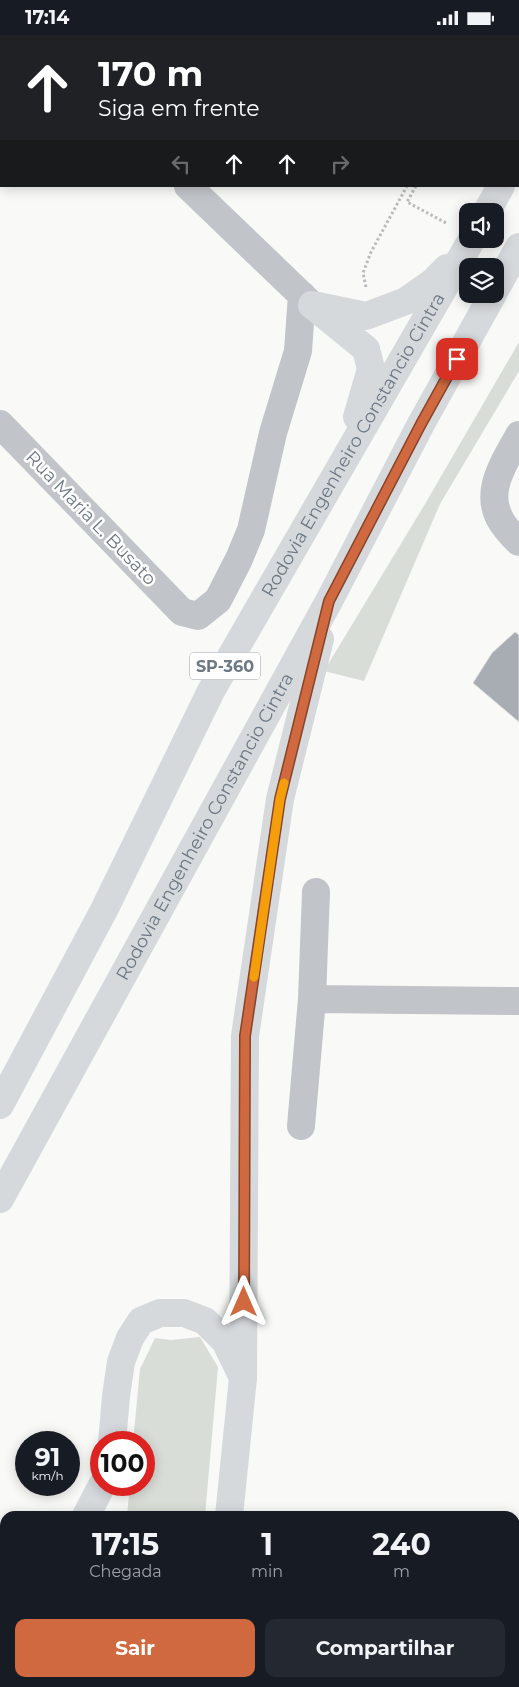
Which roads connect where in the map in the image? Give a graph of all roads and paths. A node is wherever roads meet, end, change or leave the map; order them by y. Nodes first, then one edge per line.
1 (189, 187) edge
2 (406, 187) edge
3 (415, 187) edge
4 (500, 187) edge
5 (491, 203) edge
6 (459, 236) edge
7 (459, 243) edge
8 (459, 244) edge
9 (519, 247) edge
10 (371, 253) dead end
11 (504, 274) edge
12 (307, 300) junction
13 (488, 303) edge
14 (0, 424) edge
15 (519, 435) edge
16 (319, 503) junction
17 (519, 542) edge
18 (329, 601) junction
19 (316, 892) dead end
20 (312, 999) junction
21 (519, 1001) edge
22 (0, 1105) edge
23 (301, 1126) dead end
24 (0, 1199) edge
25 (243, 1378) junction
26 (113, 1431) edge
27 (96, 1496) edge
28 (106, 1496) edge
29 (89, 1511) edge
30 (104, 1511) edge
31 (230, 1511) edge

1 - 12 street
2 - 10 path
3 - 6 path
4 - 5 main road
7 - 12 main road
8 - 16 main road, Rodovia Engenheiro Constancio Cintra / SP-360
9 - 11 main road
12 - 14 street, Rua Maria L. Busato
12 - 16 main road
13 - 18 main road, Rodovia Engenheiro Constancio Cintra / SP-360
15 - 17 street
16 - 22 main road, Rodovia Engenheiro Constancio Cintra / SP-360
18 - 24 main road, Rodovia Engenheiro Constancio Cintra / SP-360
18 - 25 main road
19 - 20 street
20 - 21 street
20 - 23 street
25 - 26 main road
25 - 31 main road
27 - 29 main road
28 - 30 main road

